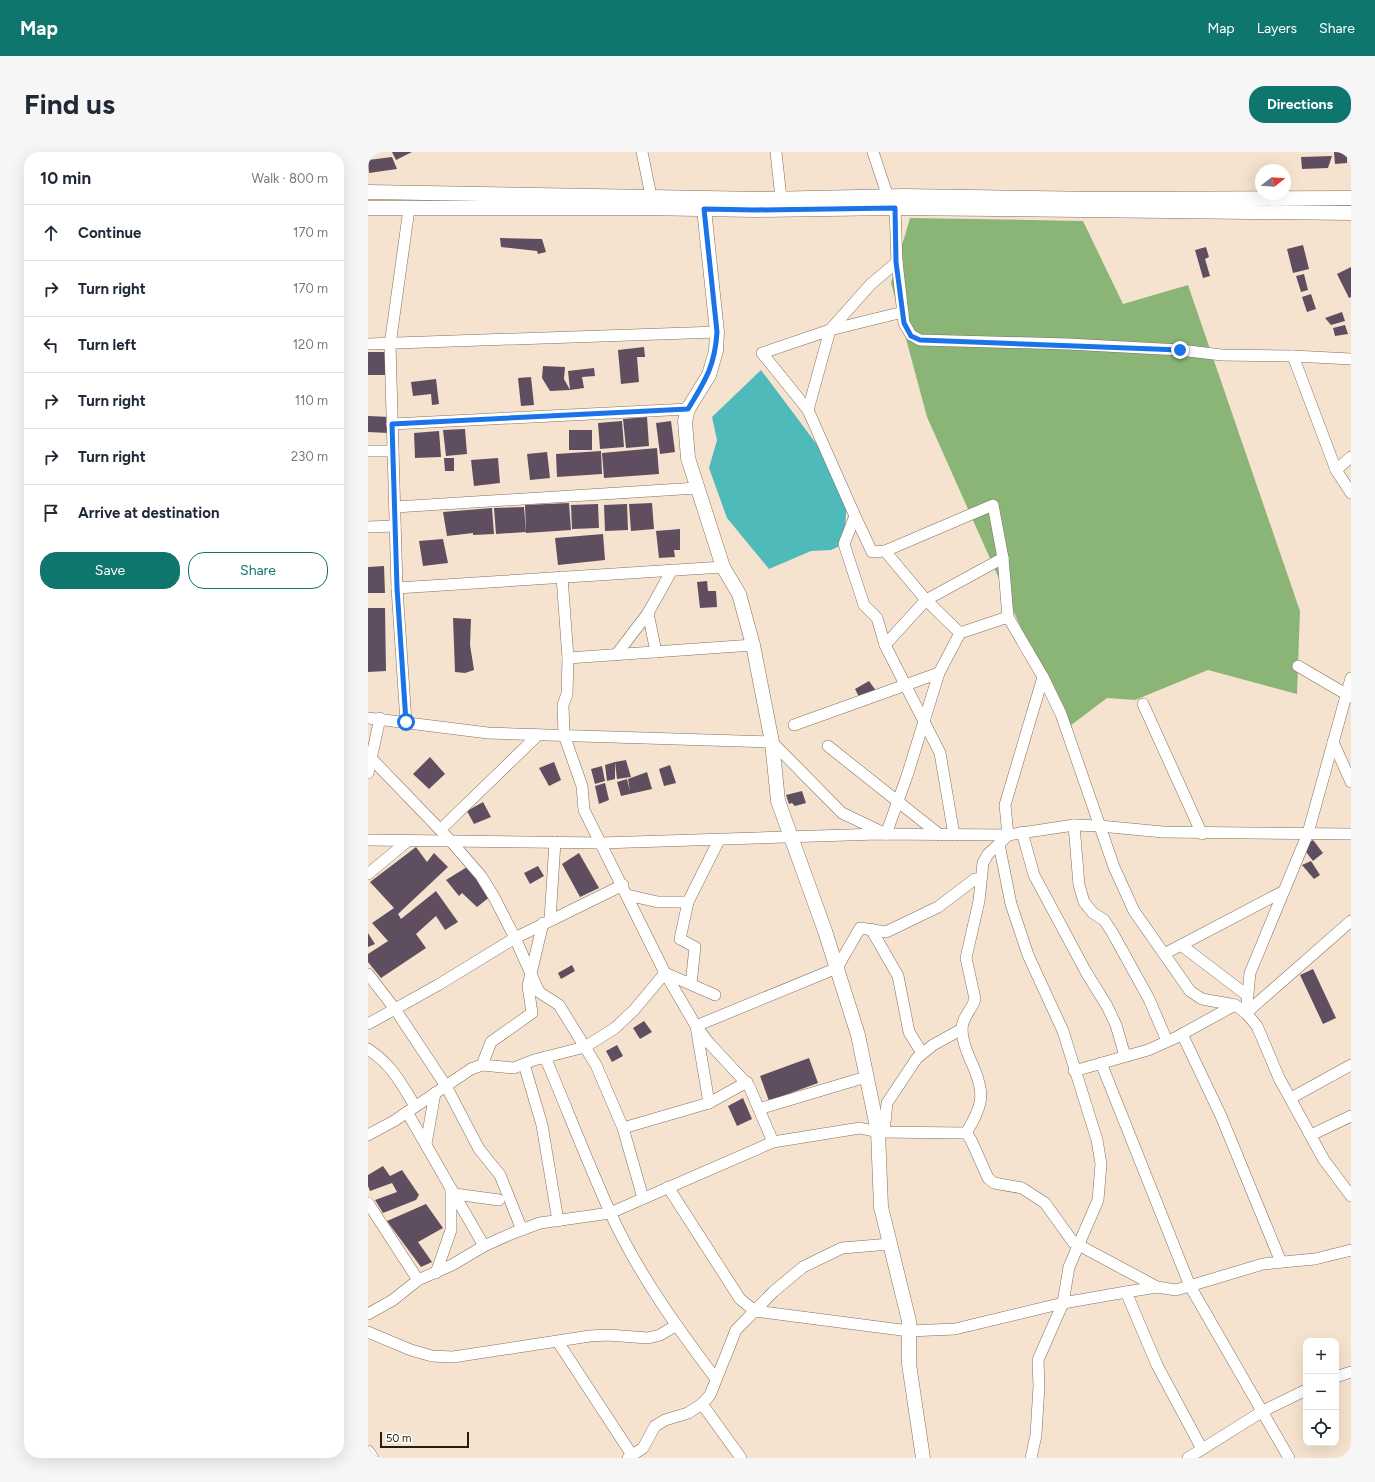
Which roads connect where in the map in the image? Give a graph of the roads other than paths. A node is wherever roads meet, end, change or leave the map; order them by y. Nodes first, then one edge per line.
1 (642, 152) edge
2 (776, 152) edge
3 (873, 152) edge
4 (368, 192) edge
5 (651, 196) junction
6 (781, 198) junction
7 (1351, 198) edge
8 (571, 202) junction
9 (892, 202) junction
10 (368, 208) edge
11 (409, 209) junction
12 (704, 209) junction
13 (1351, 213) edge
14 (896, 262) junction
15 (903, 312) junction
16 (830, 330) junction
17 (717, 332) junction
18 (368, 344) edge
19 (390, 345) junction
20 (1294, 356) junction
21 (1351, 359) edge
22 (688, 409) junction
23 (808, 410) junction
24 (392, 424) junction
25 (368, 450) edge
26 (393, 451) junction
27 (1351, 458) edge
28 (1336, 470) junction
29 (697, 488) junction
30 (1351, 495) edge
31 (395, 507) junction
32 (854, 516) junction
33 (369, 526) edge
34 (395, 526) junction
35 (885, 551) junction
36 (1003, 558) junction
37 (723, 567) junction
38 (672, 570) junction
39 (562, 577) junction
40 (397, 588) junction
41 (926, 600) junction
42 (648, 613) junction
43 (1008, 617) junction
44 (960, 633) junction
45 (753, 645) junction
46 (884, 645) junction
47 (656, 652) junction
48 (616, 655) junction
49 (568, 658) junction
50 (1298, 666) dead end
51 (939, 673) junction
52 (1043, 677) junction
53 (1351, 678) edge
54 (906, 685) junction
55 (1349, 695) edge
56 (1143, 704) dead end
57 (368, 718) edge
58 (380, 718) junction
59 (406, 722) junction
60 (924, 722) junction
61 (794, 725) dead end
62 (538, 735) junction
63 (564, 735) junction
64 (772, 742) junction
65 (1333, 742) junction
66 (828, 746) dead end
67 (370, 756) edge
68 (1348, 769) edge
69 (368, 773) edge
70 (1351, 782) edge
71 (898, 801) junction
72 (1074, 825) junction
73 (1100, 826) junction
74 (440, 830) junction
75 (1022, 832) junction
76 (1201, 833) junction
77 (1308, 833) junction
78 (886, 834) junction
79 (1351, 834) edge
80 (940, 835) junction
81 (954, 835) junction
82 (1008, 835) junction
83 (791, 838) junction
84 (368, 840) edge
85 (409, 840) junction
86 (451, 840) junction
87 (719, 840) junction
88 (555, 842) junction
89 (601, 843) junction
90 (999, 844) junction
91 (368, 874) edge
92 (975, 879) dead end
93 (625, 890) junction
94 (1284, 891) junction
95 (688, 902) junction
96 (546, 921) junction
97 (1351, 921) edge
98 (871, 929) junction
99 (516, 938) junction
100 (1181, 945) junction
101 (1164, 954) junction
102 (837, 968) junction
103 (531, 973) junction
104 (665, 973) junction
105 (368, 974) edge
106 (690, 984) junction
107 (715, 995) dead end
108 (1248, 996) junction
109 (1235, 1005) junction
110 (395, 1009) junction
111 (1246, 1013) junction
112 (368, 1024) edge
113 (696, 1026) junction
114 (962, 1029) junction
115 (1182, 1034) junction
116 (1167, 1041) junction
117 (585, 1047) junction
118 (368, 1049) edge
119 (922, 1053) junction
120 (1126, 1056) junction
121 (545, 1058) junction
122 (1101, 1063) junction
123 (524, 1064) junction
124 (482, 1065) junction
125 (1351, 1065) edge
126 (1074, 1071) junction
127 (866, 1077) junction
128 (747, 1082) junction
129 (446, 1086) junction
130 (435, 1093) junction
131 (1291, 1098) junction
132 (709, 1103) junction
133 (411, 1109) junction
134 (759, 1110) junction
135 (1351, 1116) edge
136 (623, 1128) junction
137 (881, 1132) junction
138 (966, 1133) junction
139 (368, 1135) edge
140 (1311, 1135) junction
141 (773, 1142) junction
142 (426, 1144) junction
143 (668, 1187) junction
144 (453, 1191) junction
145 (1351, 1196) edge
146 (643, 1198) junction
147 (499, 1200) dead end
148 (368, 1203) edge
149 (610, 1213) junction
150 (558, 1221) junction
151 (522, 1230) junction
152 (890, 1244) junction
153 (484, 1246) junction
154 (1079, 1246) junction
155 (1351, 1250) edge
156 (1281, 1262) junction
157 (436, 1273) junction
158 (418, 1280) junction
159 (1190, 1286) junction
160 (1158, 1287) junction
161 (1126, 1292) junction
162 (1063, 1303) junction
163 (369, 1311) edge
164 (755, 1311) junction
165 (675, 1326) junction
166 (909, 1331) junction
167 (368, 1332) edge
168 (558, 1342) junction
169 (1351, 1372) edge
170 (1339, 1377) edge
171 (716, 1378) junction
172 (1303, 1391) edge
173 (702, 1404) junction
174 (1263, 1411) junction
175 (1202, 1449) junction
176 (368, 1451) edge
177 (630, 1457) edge
178 (373, 1458) edge
179 (741, 1458) edge
180 (923, 1458) edge
181 (1031, 1458) edge
182 (1188, 1458) edge
183 (1289, 1458) edge

1 - 5 street
2 - 6 street
3 - 9 street
4 - 8 street
5 - 6 street
5 - 8 street
6 - 9 street
7 - 9 street
8 - 11 street
8 - 12 street
9 - 12 street
9 - 13 street
9 - 14 street
10 - 11 street
11 - 19 street
12 - 17 street
14 - 15 street
14 - 16 street
15 - 16 street
15 - 20 street
16 - 23 street
16 - 23 street
17 - 19 street
17 - 22 street
18 - 19 street
19 - 24 street
20 - 21 street
20 - 28 street
22 - 24 street
22 - 29 street
23 - 32 street
24 - 26 street
25 - 26 street
26 - 31 street
27 - 28 street
28 - 30 street
29 - 31 street
29 - 37 street
31 - 34 street
32 - 35 street
32 - 46 street
33 - 34 street
34 - 40 street
35 - 36 street
35 - 41 street
36 - 41 street
36 - 43 street
37 - 38 street
37 - 45 street
38 - 39 street
38 - 42 street
39 - 40 street
39 - 49 street
40 - 59 street
41 - 44 street
41 - 46 street
42 - 47 street
42 - 48 street
43 - 44 street
43 - 52 street
44 - 51 street
45 - 47 street
45 - 64 street
46 - 54 street
47 - 48 street
48 - 49 street
49 - 63 street
50 - 55 street
51 - 54 street
51 - 60 street
52 - 73 street
52 - 82 street
53 - 55 street
54 - 60 street
54 - 61 street
55 - 65 street
56 - 76 street
57 - 58 street
58 - 59 street
58 - 67 street
59 - 62 street
60 - 71 street
60 - 81 street
62 - 63 street
62 - 74 street
63 - 64 street
63 - 89 street
64 - 78 street
64 - 83 street
65 - 68 street
65 - 77 street
66 - 71 street
67 - 69 street
67 - 74 street
68 - 70 street
71 - 78 street
71 - 80 street
72 - 73 street
72 - 75 street
72 - 116 street
73 - 76 street
73 - 101 street
74 - 86 street
75 - 82 street
75 - 120 street
76 - 77 street
77 - 79 street
77 - 94 street
78 - 80 street
78 - 83 street
80 - 81 street
81 - 82 street
82 - 90 street
83 - 87 street
83 - 102 street
84 - 85 street
85 - 86 street
85 - 91 street
86 - 88 street
86 - 99 street
87 - 89 street
87 - 95 street
88 - 89 street
88 - 96 street
89 - 93 street
90 - 114 street
90 - 126 street
92 - 98 street
93 - 95 street
93 - 96 street
93 - 104 street
94 - 100 street
94 - 108 street
95 - 106 street
96 - 99 street
96 - 103 street
97 - 111 street
98 - 102 street
98 - 119 street
99 - 103 street
99 - 110 street
100 - 101 street
100 - 108 street
101 - 109 street
102 - 113 street
102 - 127 street
103 - 117 street
103 - 124 street
104 - 106 street
104 - 113 street
104 - 117 street
105 - 110 street
106 - 107 street
108 - 111 street
109 - 111 street
109 - 115 street
110 - 112 street
110 - 129 street
111 - 131 street
113 - 128 street
113 - 132 street
114 - 119 street
114 - 138 street
115 - 116 street
115 - 156 street
116 - 120 street
117 - 121 street
117 - 136 street
118 - 133 street
119 - 137 street
120 - 122 street
121 - 123 street
121 - 149 street
122 - 126 street
122 - 159 street
123 - 124 street
123 - 150 street
124 - 129 street
125 - 131 street
126 - 154 street
127 - 134 street
127 - 137 street
128 - 132 street
128 - 134 street
129 - 130 street
129 - 151 street
130 - 133 street
130 - 142 street
131 - 140 street
132 - 136 street
133 - 139 street
133 - 142 street
134 - 141 street
135 - 140 street
136 - 146 street
137 - 138 street
137 - 141 street
137 - 152 street
138 - 154 street
140 - 145 street
141 - 143 street
142 - 144 street
143 - 146 street
143 - 164 street
144 - 147 street
144 - 153 street
144 - 157 street
146 - 149 street
148 - 158 street
149 - 150 street
149 - 165 street
150 - 151 street
151 - 153 street
152 - 164 street
152 - 166 street
153 - 157 street
154 - 160 street
154 - 162 street
155 - 156 street
156 - 159 street
157 - 158 street
158 - 163 street
159 - 160 street
159 - 174 street
160 - 161 street
161 - 162 street
161 - 175 street
162 - 166 street
162 - 181 street
164 - 166 street
164 - 171 street
165 - 168 street
165 - 171 street
166 - 180 street
167 - 168 street
168 - 177 street
169 - 170 street
171 - 173 street
172 - 174 street
173 - 177 street
173 - 179 street
174 - 175 street
174 - 183 street
175 - 182 street
176 - 178 street

